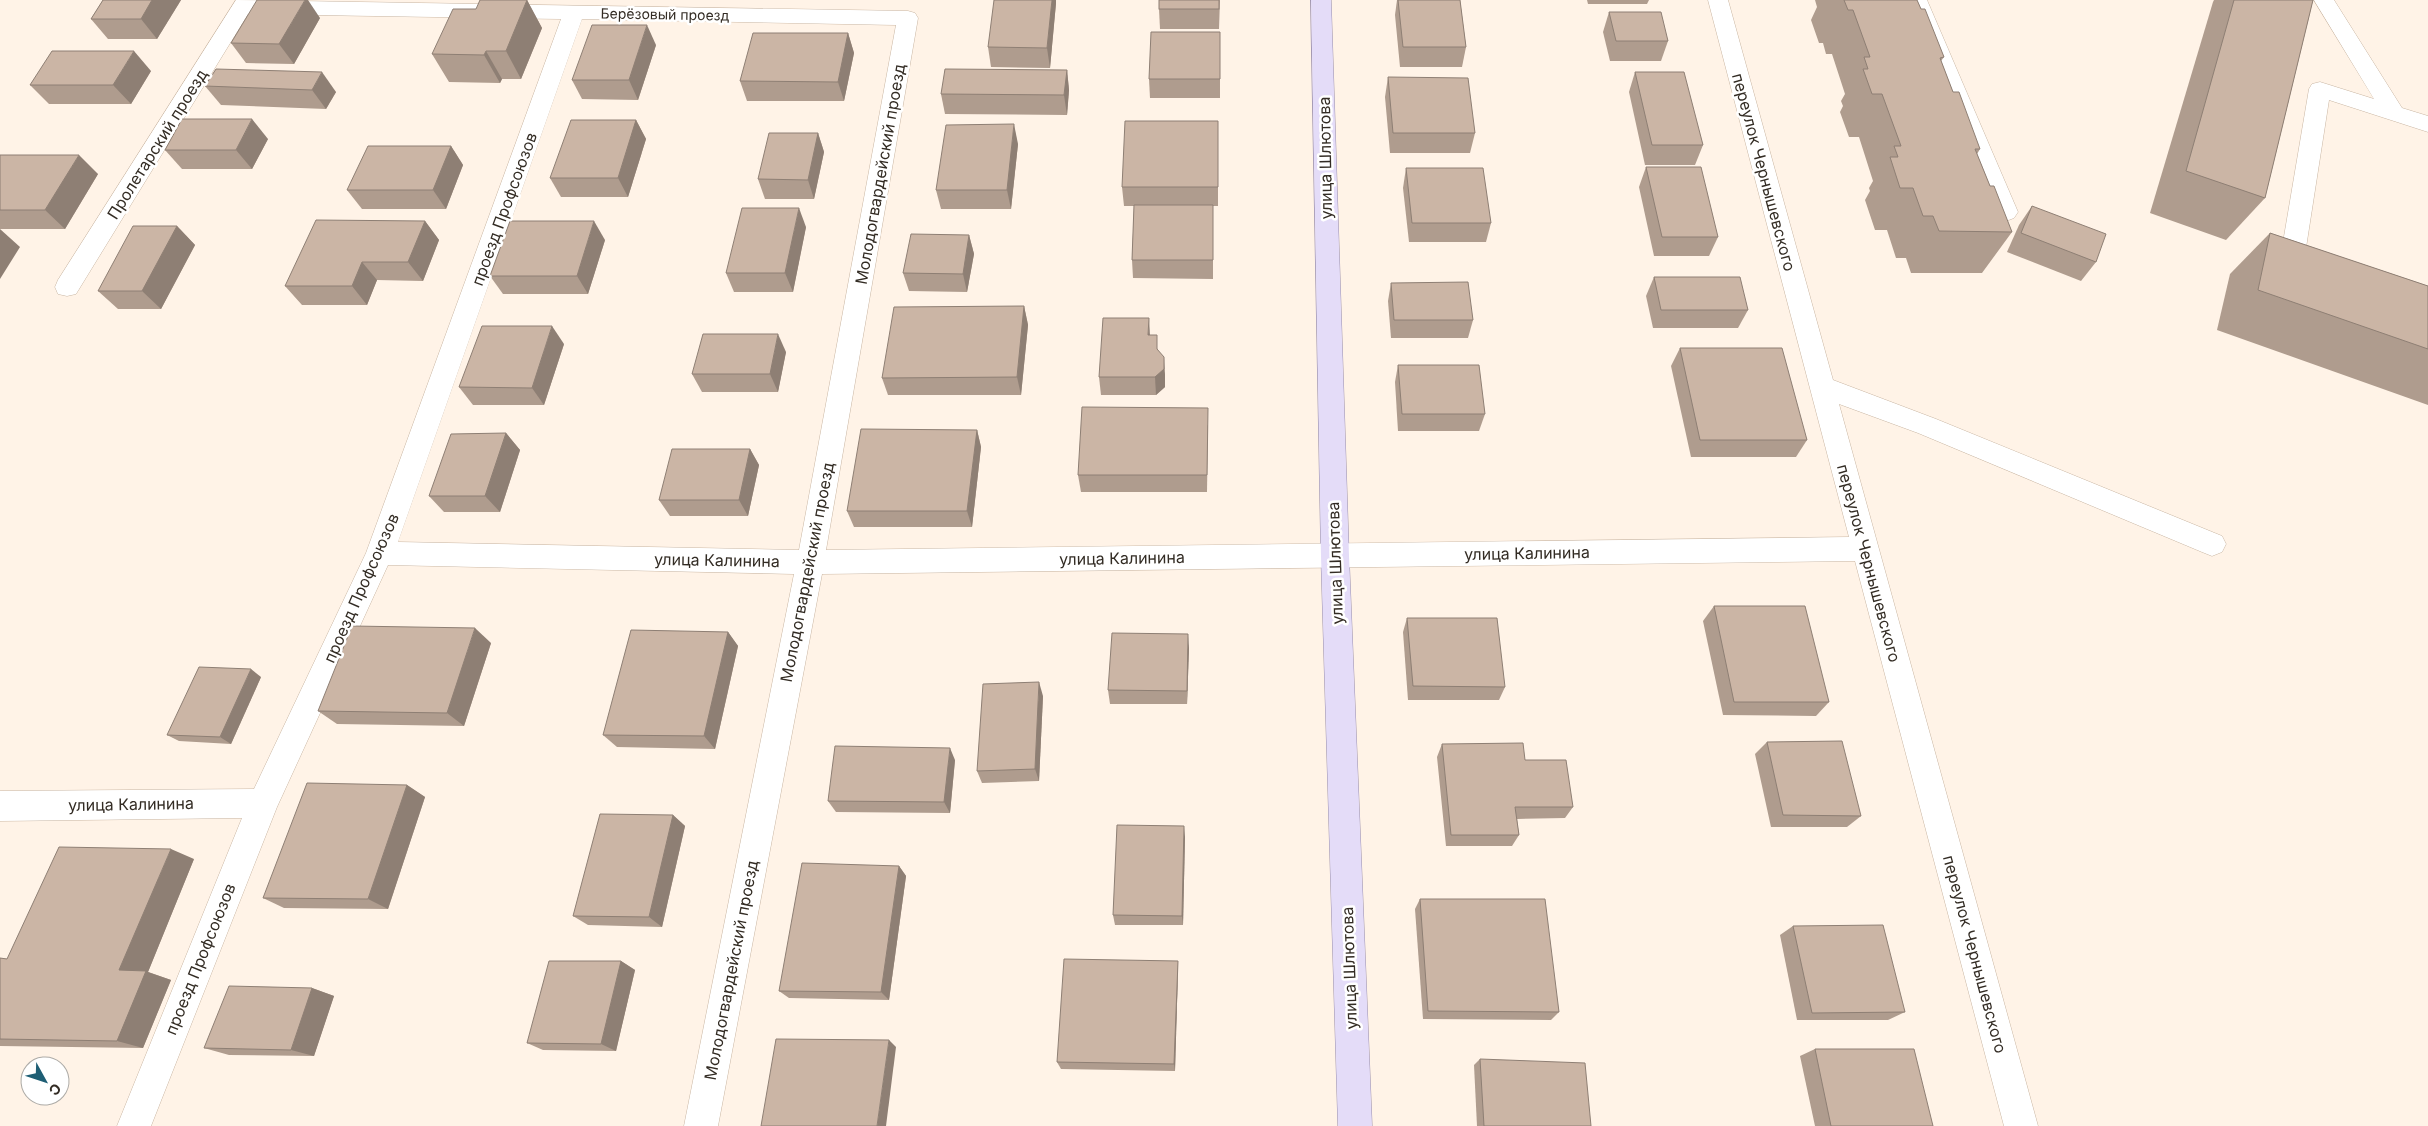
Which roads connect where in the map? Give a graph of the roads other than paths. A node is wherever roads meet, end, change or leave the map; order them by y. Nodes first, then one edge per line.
1 (1321, 0) edge
2 (1718, 0) edge
3 (1917, 0) edge
4 (2324, 0) edge
5 (244, 3) edge
6 (574, 12) junction
7 (908, 18) joint
8 (2394, 113) junction
9 (2428, 124) edge
10 (2006, 212) edge
11 (2318, 282) edge
12 (67, 287) dead end
13 (1821, 386) junction
14 (2212, 544) dead end
15 (1865, 549) junction
16 (380, 553) junction
17 (1335, 556) junction
18 (810, 562) junction
19 (263, 803) junction
20 (0, 806) edge
21 (134, 1126) edge
22 (701, 1126) edge
23 (1355, 1126) edge
24 (2021, 1126) edge

1 - 17 main road, улица Шлютова
2 - 13 street, переулок Чернышевского
3 - 10 street
4 - 8 street
5 - 6 street, Берёзовый проезд
5 - 12 street, Пролетарский проезд
6 - 7 street, Берёзовый проезд
6 - 16 street, проезд Профсоюзов
7 - 18 street, Молодогвардейский проезд
8 - 9 street
8 - 11 street
13 - 14 street
13 - 15 street, переулок Чернышевского
15 - 17 street, улица Калинина
15 - 24 street, переулок Чернышевского
16 - 18 street, улица Калинина
16 - 19 street, проезд Профсоюзов
17 - 18 street, улица Калинина
17 - 23 main road, улица Шлютова
18 - 22 street, Молодогвардейский проезд
19 - 20 street, улица Калинина
19 - 21 street, проезд Профсоюзов

